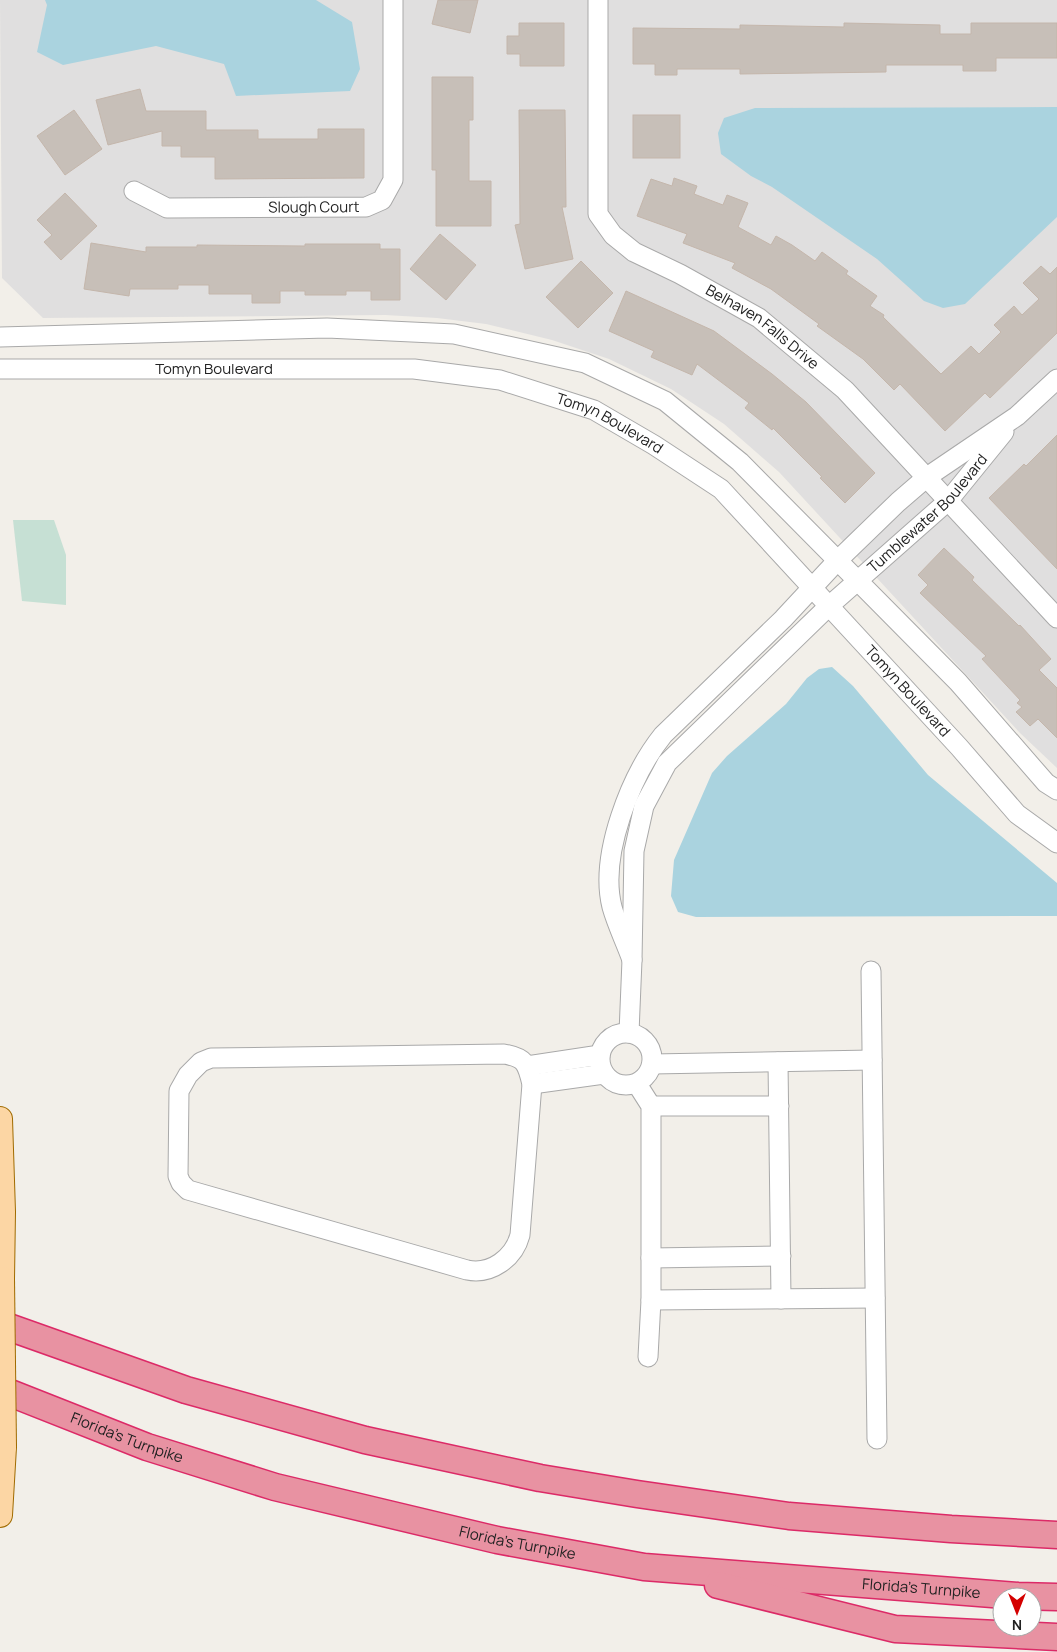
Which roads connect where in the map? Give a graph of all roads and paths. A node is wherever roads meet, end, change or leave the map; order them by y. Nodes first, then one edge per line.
1 (393, 0) edge
2 (598, 0) edge
3 (134, 192) dead end
4 (0, 337) edge
5 (0, 369) edge
6 (1057, 379) edge
7 (1017, 416) junction
8 (927, 477) junction
9 (948, 501) junction
10 (880, 518) junction
11 (901, 542) junction
12 (837, 561) junction
13 (857, 580) junction
14 (812, 587) junction
15 (829, 606) junction
16 (1057, 618) edge
17 (651, 751) junction
18 (666, 763) junction
19 (1057, 790) edge
20 (1057, 843) edge
21 (632, 960) junction
22 (871, 971) dead end
23 (629, 1033) junction
24 (600, 1055) junction
25 (872, 1060) junction
26 (778, 1062) junction
27 (652, 1064) junction
28 (527, 1066) junction
29 (604, 1074) junction
30 (532, 1084) junction
31 (636, 1084) junction
32 (651, 1106) junction
33 (778, 1106) junction
34 (0, 1119) edge
35 (780, 1256) junction
36 (651, 1258) junction
37 (875, 1298) junction
38 (781, 1299) junction
39 (651, 1300) junction
40 (0, 1324) edge
41 (648, 1357) dead end
42 (0, 1389) edge
43 (877, 1439) dead end
44 (0, 1515) edge
45 (1057, 1535) edge
46 (644, 1567) junction
47 (1057, 1597) edge
48 (1057, 1637) edge

1 - 3 street, Slough Court
2 - 8 street, Belhaven Falls Drive
4 - 12 street
5 - 14 street, Tomyn Boulevard
6 - 7 street, Tumblewater Boulevard
7 - 8 street, Tumblewater Boulevard
7 - 9 street, Tumblewater Boulevard
8 - 9 street, Belhaven Falls Drive
8 - 10 street, Tumblewater Boulevard
9 - 11 street, Tumblewater Boulevard
9 - 16 street, Belhaven Falls Drive
10 - 11 street
10 - 12 street, Tumblewater Boulevard
11 - 13 street, Tumblewater Boulevard
12 - 13 street
12 - 14 street, Tumblewater Boulevard
13 - 15 street, Tumblewater Boulevard
13 - 19 street
14 - 15 street, Tomyn Boulevard
14 - 17 street, Tumblewater Boulevard
15 - 18 street, Tumblewater Boulevard
15 - 20 street, Tomyn Boulevard
17 - 18 street
17 - 21 street, Tumblewater Boulevard
18 - 21 street, Tumblewater Boulevard
21 - 23 street, Tumblewater Boulevard
22 - 25 street
23 - 24 street
23 - 27 street
24 - 28 street
24 - 29 street
25 - 26 street
25 - 37 street
26 - 27 street
26 - 33 street
27 - 31 street
28 - 30 street
28 - 30 street
29 - 30 street
29 - 31 street
31 - 32 street
32 - 33 street
32 - 36 street
33 - 35 street
34 - 44 main road, bridge
35 - 36 street
35 - 38 street
36 - 39 street
37 - 38 street
37 - 43 street
38 - 39 street
39 - 41 street
40 - 45 highway
42 - 46 highway, Florida's Turnpike
46 - 47 highway, Florida's Turnpike
46 - 48 highway

